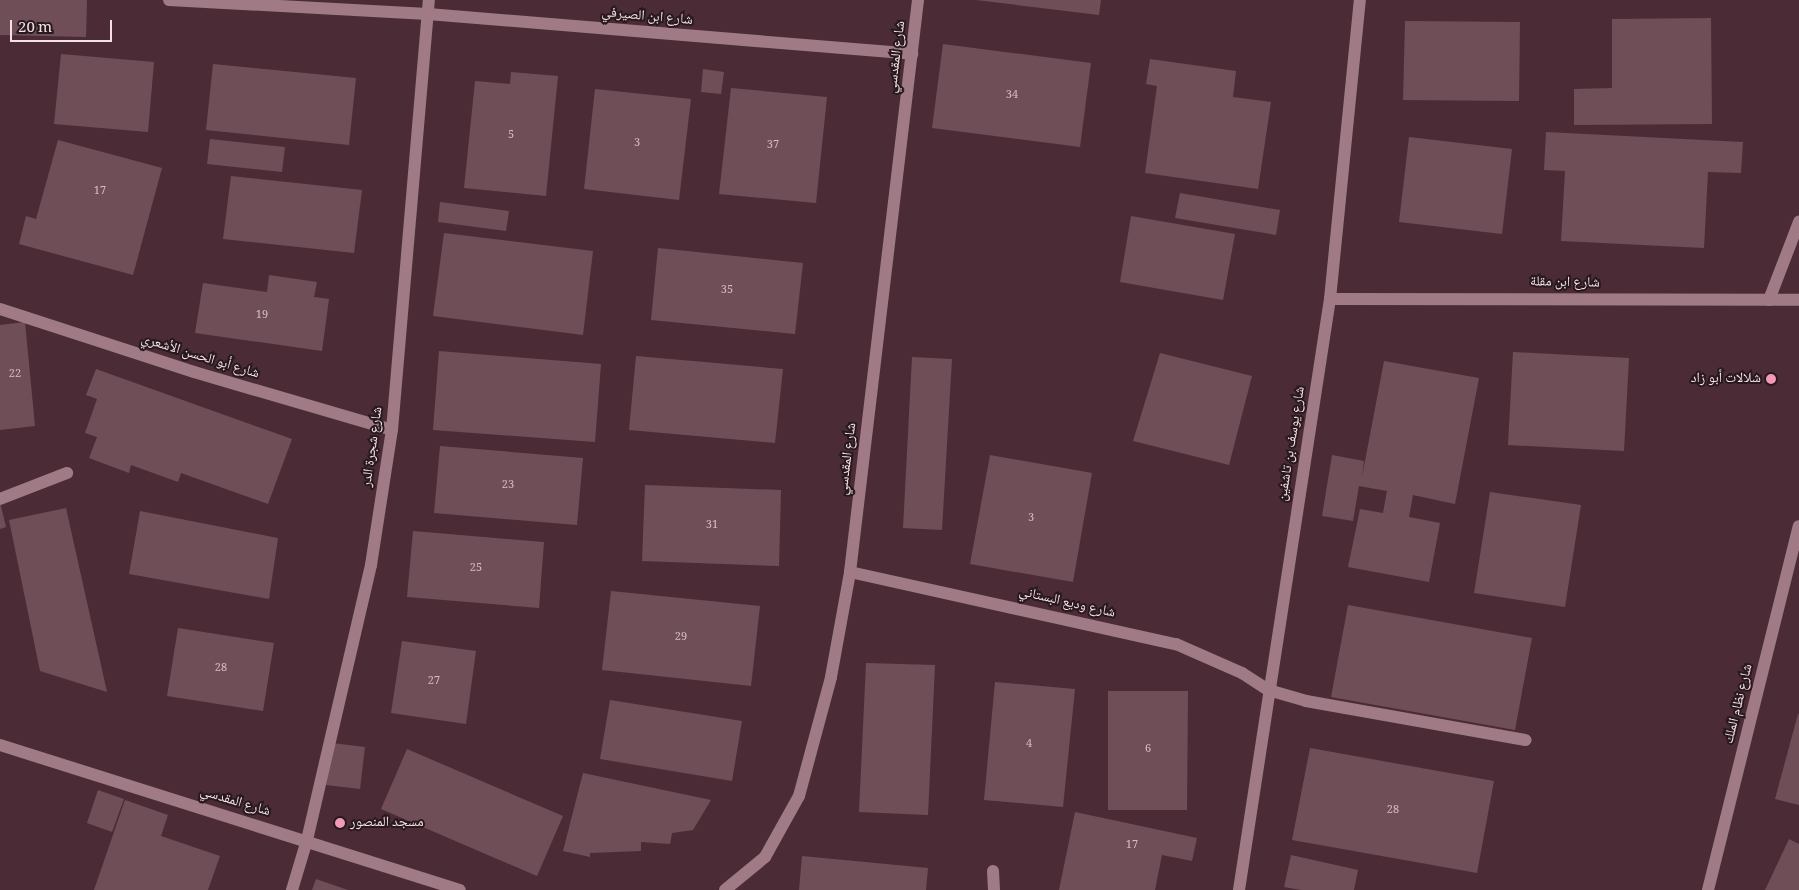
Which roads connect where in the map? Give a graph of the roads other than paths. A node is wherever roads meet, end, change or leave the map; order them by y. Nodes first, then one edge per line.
1 (169, 0) edge
2 (429, 0) edge
3 (918, 0) edge
4 (1360, 0) edge
5 (428, 14) junction
6 (912, 54) junction
7 (1799, 222) edge
8 (1330, 299) junction
9 (1769, 300) junction
10 (1799, 300) edge
11 (0, 309) edge
12 (392, 430) junction
13 (67, 473) dead end
14 (0, 499) edge
15 (1799, 526) edge
16 (850, 572) junction
17 (1268, 690) junction
18 (1526, 740) dead end
19 (0, 745) edge
20 (307, 840) junction
21 (993, 871) dead end
22 (292, 890) edge
23 (460, 890) edge
24 (725, 890) edge
25 (994, 890) edge
26 (1239, 890) edge
27 (1708, 890) edge

1 - 5 street, شارع ابن الصيرفي
2 - 5 street, شارع شجرة الدر
3 - 6 street, شارع المقدسي
4 - 8 street, شارع يوسف بن تاشفين
5 - 6 street, شارع ابن الصيرفي
5 - 12 street, شارع شجرة الدر
6 - 16 street, شارع المقدسي
7 - 9 street
8 - 9 street, شارع ابن مقلة
8 - 17 street, شارع يوسف بن تاشفين
9 - 10 street, شارع ابن مقلة
11 - 12 street, شارع أبو الحسن الأشعري
12 - 20 street, شارع شجرة الدر
13 - 14 street
15 - 27 street, شارع نظام الملك
16 - 17 street, شارع وديع البستاني
16 - 24 street, شارع المقدسي
17 - 18 street, شارع وديع البستاني
17 - 26 street, شارع يوسف بن تاشفين
19 - 20 street, شارع المقدسي
20 - 22 street, شارع شجرة الدر
20 - 23 street, شارع المقدسي
21 - 25 street

